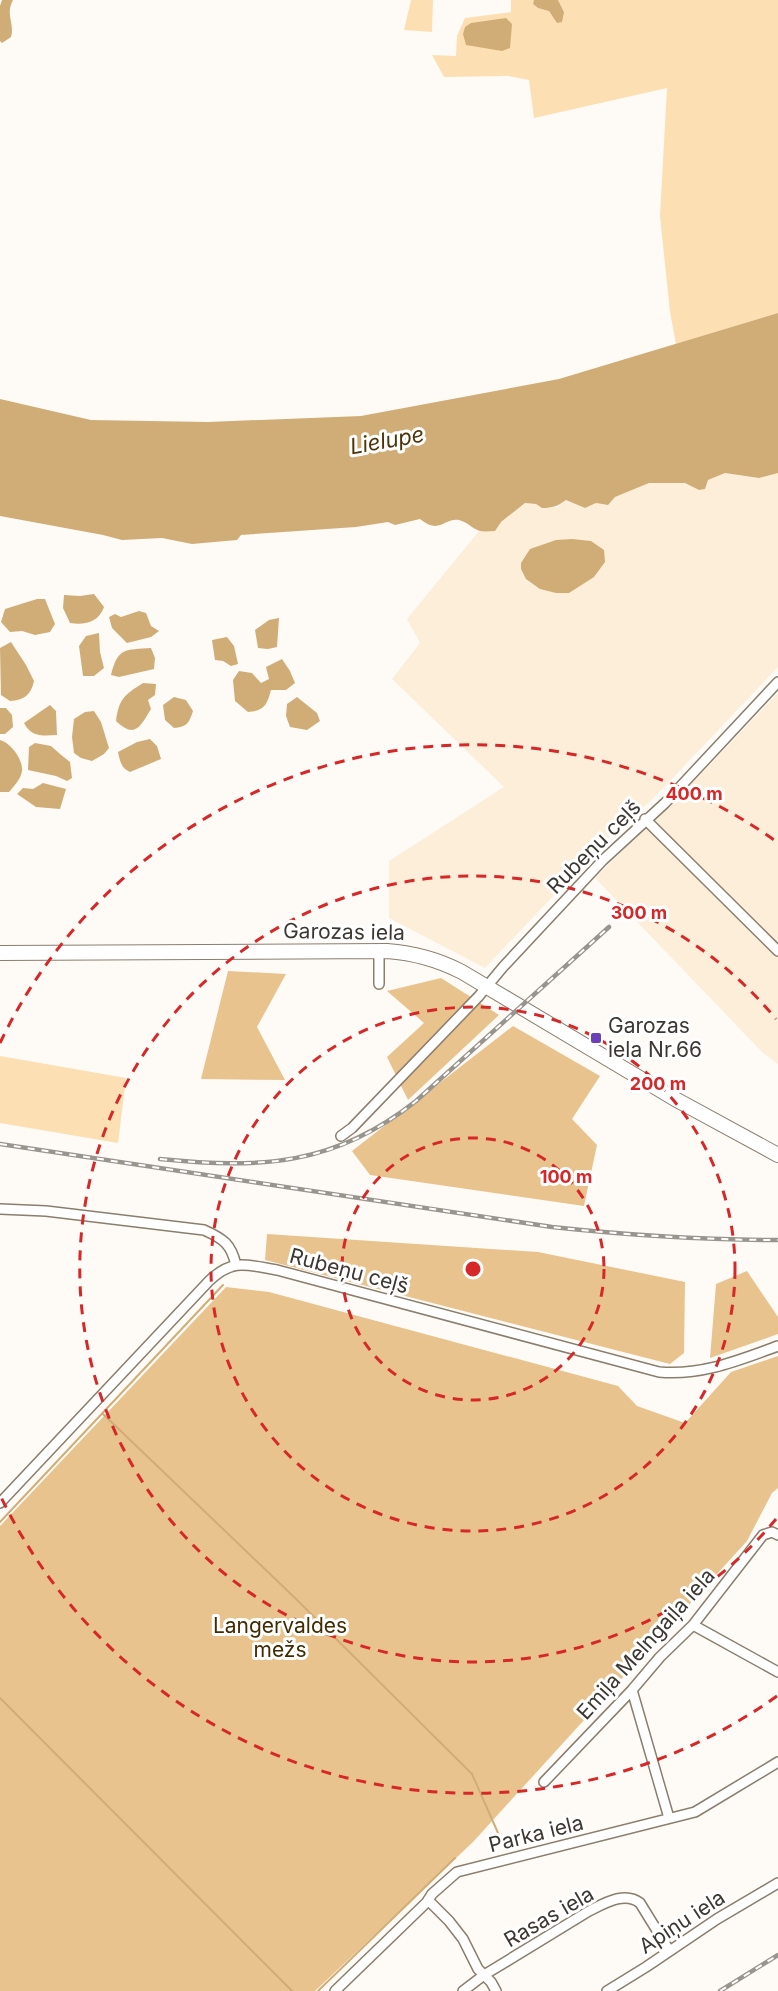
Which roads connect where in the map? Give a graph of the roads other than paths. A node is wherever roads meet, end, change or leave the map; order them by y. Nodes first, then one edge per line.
1 (778, 682) edge
2 (645, 819) junction
3 (379, 951) junction
4 (778, 951) edge
5 (0, 953) edge
6 (379, 984) dead end
7 (487, 987) junction
8 (341, 1136) dead end
9 (778, 1155) edge
10 (0, 1209) edge
11 (236, 1265) junction
12 (778, 1346) edge
13 (0, 1503) edge
14 (775, 1533) edge
15 (693, 1625) junction
16 (778, 1672) edge
17 (632, 1690) junction
18 (778, 1762) edge
19 (544, 1782) dead end
20 (669, 1818) junction
21 (778, 1883) edge
22 (428, 1900) junction
23 (669, 1950) junction
24 (484, 1975) junction
25 (335, 1991) edge
26 (463, 1991) edge
27 (496, 1991) edge
28 (607, 1991) edge

1 - 2 street, Rubeņu ceļš
2 - 4 street
2 - 7 street, Rubeņu ceļš
3 - 5 main road, Garozas iela
3 - 6 street
3 - 7 main road, Garozas iela
7 - 8 street, Rubeņu ceļš
7 - 9 main road, Garozas iela
10 - 11 street
11 - 12 street, Rubeņu ceļš
11 - 13 street
14 - 15 street, Emiļa Melngaiļa iela
15 - 16 street
15 - 17 street, Emiļa Melngaiļa iela
17 - 19 street, Emiļa Melngaiļa iela
17 - 20 street
18 - 20 street, Parka iela
20 - 22 street, Parka iela
21 - 23 street, Apiņu iela
22 - 24 street
22 - 25 street, Parka iela
23 - 24 street, Rasas iela
23 - 28 street, Apiņu iela
24 - 26 street, Rasas iela
24 - 27 street

